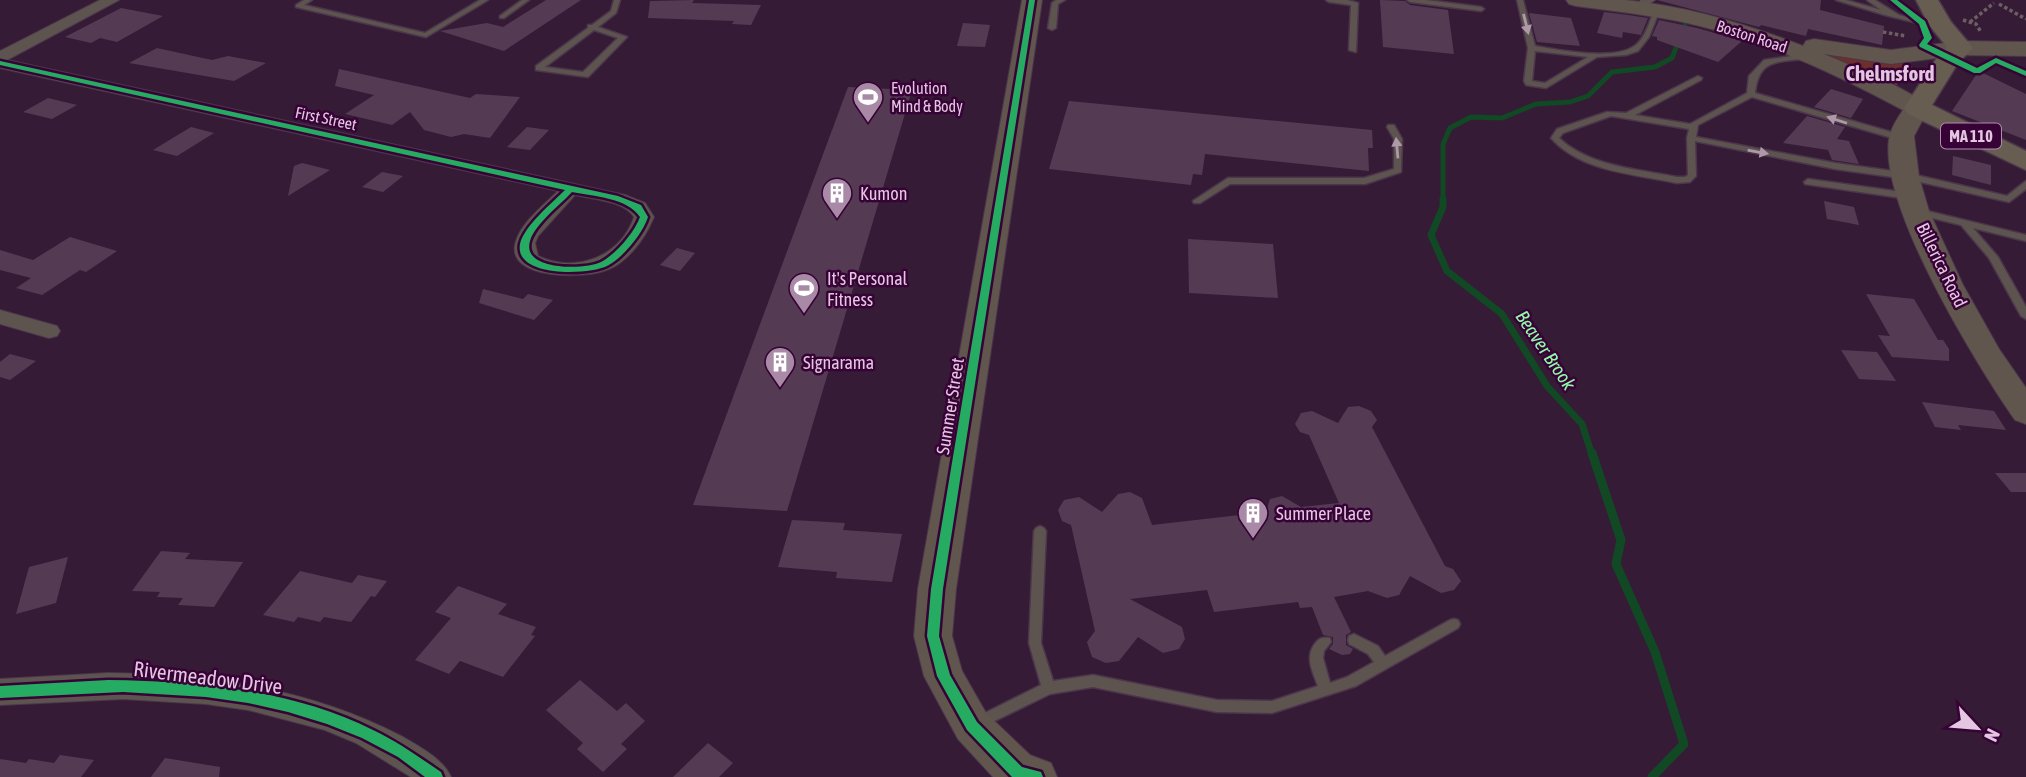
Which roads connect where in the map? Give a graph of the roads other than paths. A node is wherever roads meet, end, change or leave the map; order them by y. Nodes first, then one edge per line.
1 (112, 0) edge
2 (309, 0) edge
3 (485, 0) edge
4 (526, 0) edge
5 (617, 0) edge
6 (1032, 0) edge
7 (1062, 0) edge
8 (1329, 0) edge
9 (1410, 0) edge
10 (1520, 0) edge
11 (1576, 0) edge
12 (1839, 0) edge
13 (1870, 0) edge
14 (1927, 0) edge
15 (1357, 1) edge
16 (1647, 4) edge
17 (1481, 9) dead end
18 (502, 17) dead end
19 (1896, 17) junction
20 (591, 27) junction
21 (1942, 27) junction
22 (1052, 28) dead end
23 (1532, 48) junction
24 (1961, 48) junction
25 (2025, 48) edge
26 (1353, 50) dead end
27 (1767, 51) junction
28 (1594, 56) junction
29 (0, 57) edge
30 (0, 63) edge
31 (1698, 78) dead end
32 (1751, 94) junction
33 (1917, 108) junction
34 (1627, 116) junction
35 (1391, 127) dead end
36 (1693, 127) junction
37 (1691, 138) junction
38 (1902, 138) junction
39 (2026, 162) edge
40 (1808, 182) dead end
41 (2026, 184) edge
42 (571, 188) junction
43 (1912, 195) junction
44 (1197, 201) dead end
45 (1963, 222) junction
46 (2026, 238) edge
47 (2026, 316) edge
48 (0, 317) edge
49 (50, 331) dead end
50 (2026, 412) edge
51 (1040, 531) dead end
52 (1454, 624) dead end
53 (1354, 640) dead end
54 (1325, 642) dead end
55 (1383, 664) junction
56 (1048, 688) junction
57 (1326, 690) junction
58 (0, 692) edge
59 (972, 726) junction
60 (436, 777) edge
61 (1036, 777) edge

1 - 29 street
2 - 3 lane
4 - 18 lane
5 - 20 lane
6 - 59 main road, Summer Street
7 - 22 lane
8 - 15 lane
9 - 17 lane
10 -> 23 lane
11 - 16 main road
12 - 19 lane
13 - 19 lane
14 - 21 main road
15 - 26 lane
16 - 27 main road, Boston Road
16 - 28 lane
19 - 21 lane
20 - 20 lane
21 - 24 main road
23 - 28 lane
23 - 28 lane
24 - 25 main road
24 - 27 main road
24 - 33 main road
27 - 32 lane
27 - 33 main road, Boston Road
30 - 42 street, First Street
31 - 34 lane
32 - 36 lane
38 -> 32 lane
33 - 38 main road
33 - 39 main road, MA 110
34 - 36 lane
34 - 37 lane
44 -> 35 lane
36 - 37 lane
37 -> 43 lane
38 - 43 main road, Billerica Road
40 - 43 lane
41 - 43 lane
42 - 42 street, First Street
43 - 45 lane
43 - 50 main road, Billerica Road
45 - 46 lane
45 - 47 lane
48 - 49 street
51 - 56 lane
52 - 55 lane
53 - 55 lane
54 - 57 lane
55 - 57 lane
56 - 57 lane
56 - 59 lane
58 - 60 street, Rivermeadow Drive
59 - 61 main road, Summer Street

